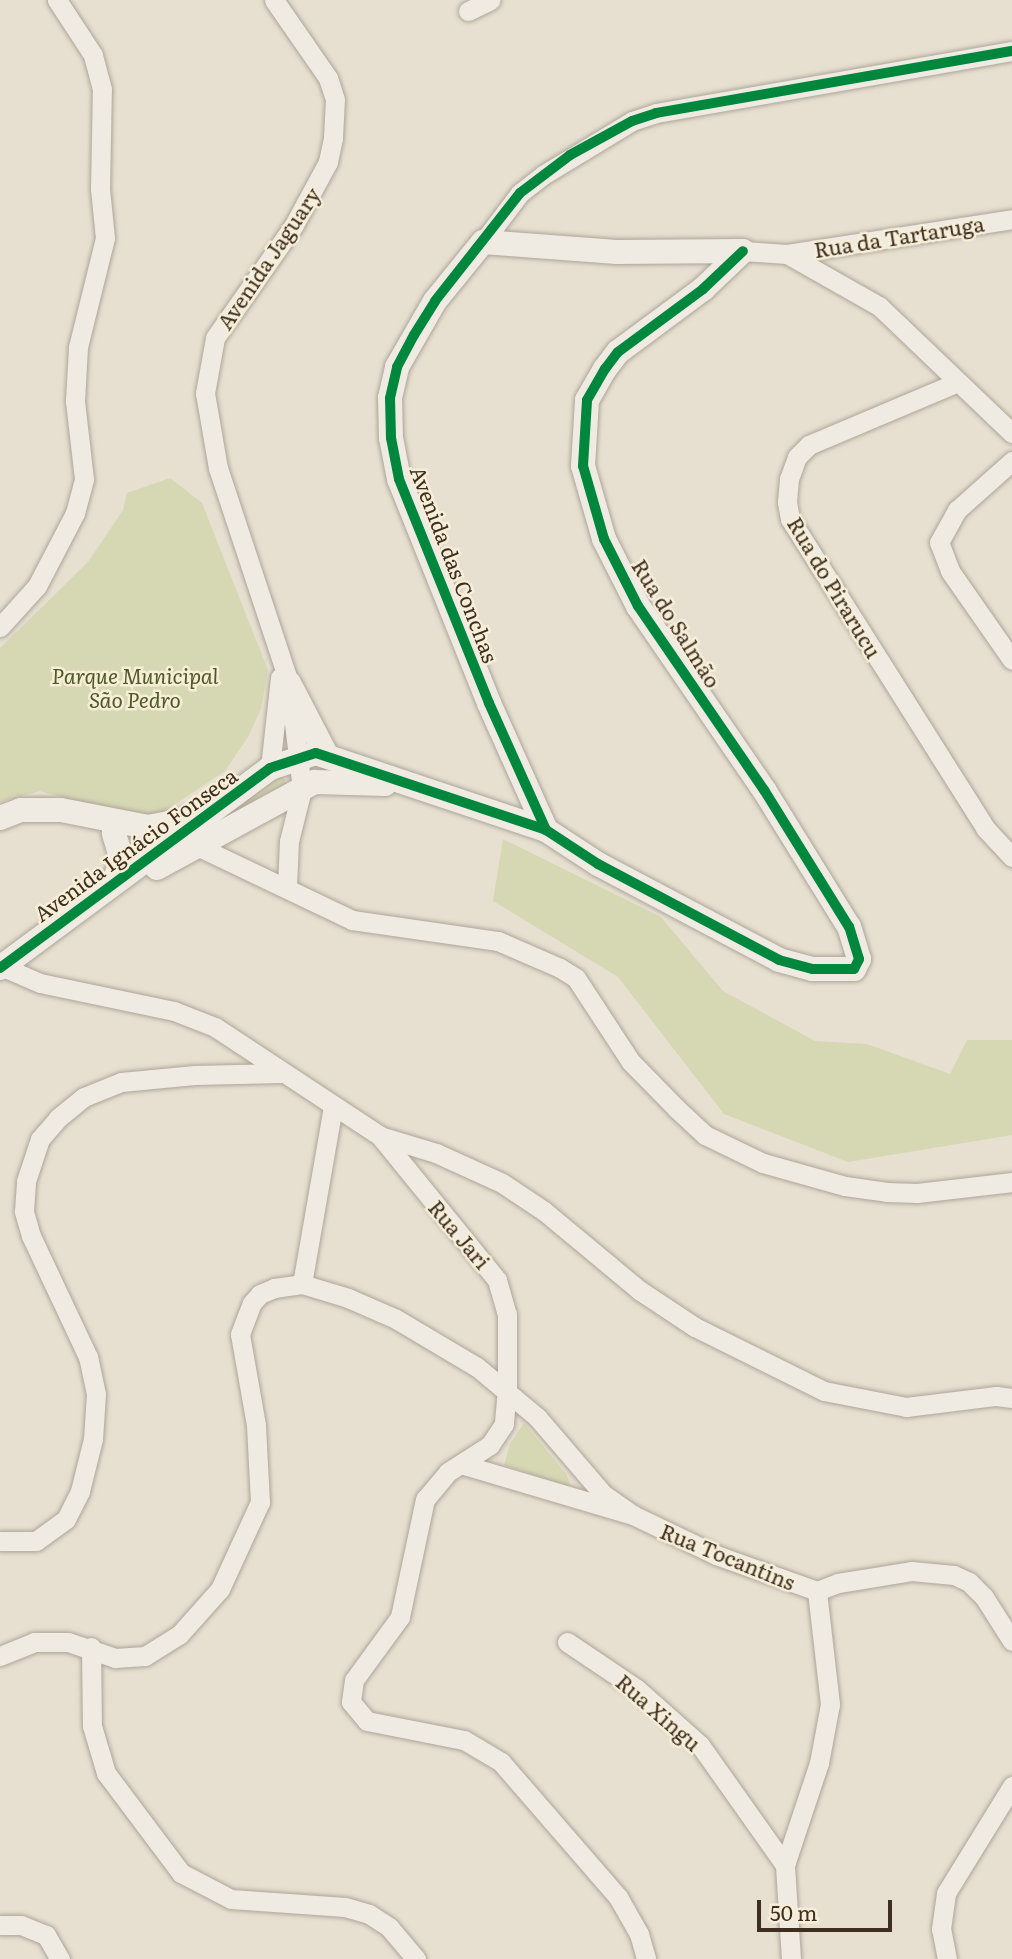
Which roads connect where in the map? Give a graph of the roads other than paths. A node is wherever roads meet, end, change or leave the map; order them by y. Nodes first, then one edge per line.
1 (57, 0) edge
2 (274, 0) edge
3 (491, 0) edge
4 (468, 10) dead end
5 (1012, 51) edge
6 (1012, 219) edge
7 (483, 243) junction
8 (743, 251) junction
9 (787, 254) junction
10 (958, 382) junction
11 (1012, 433) edge
12 (1012, 461) edge
13 (0, 627) edge
14 (278, 649) junction
15 (1012, 660) edge
16 (289, 683) junction
17 (326, 754) junction
18 (297, 757) junction
19 (270, 768) junction
20 (407, 786) junction
21 (303, 789) junction
22 (215, 809) junction
23 (82, 815) junction
24 (0, 818) edge
25 (546, 830) junction
26 (114, 833) junction
27 (229, 833) junction
28 (180, 848) junction
29 (1012, 857) edge
30 (114, 881) junction
31 (287, 887) junction
32 (71, 912) junction
33 (1, 967) edge
34 (281, 1073) junction
35 (334, 1106) junction
36 (380, 1136) junction
37 (1012, 1182) edge
38 (302, 1283) junction
39 (507, 1388) junction
40 (1012, 1398) edge
41 (461, 1464) junction
42 (633, 1515) junction
43 (0, 1541) edge
44 (817, 1591) junction
45 (1012, 1641) edge
46 (567, 1642) dead end
47 (92, 1647) junction
48 (0, 1656) edge
49 (1012, 1786) edge
50 (785, 1865) junction
51 (0, 1925) edge
52 (60, 1959) edge
53 (416, 1959) edge
54 (646, 1959) edge
55 (790, 1959) edge
56 (947, 1959) edge

1 - 13 street
2 - 14 street, Avenida Jaguary
3 - 4 street
5 - 7 street
6 - 9 street, Rua da Tartaruga
7 - 8 street
7 - 25 street, Avenida das Conchas
8 - 9 street
8 - 25 street, Rua do Salmão
9 - 10 street
10 - 11 street
10 - 29 street, Rua do Pirarucu
12 - 15 street
14 - 16 street
14 - 19 street
16 - 17 street
16 - 18 street
17 - 18 street, Avenida Ignácio Fonseca
17 - 20 street
18 - 19 street, Avenida Ignácio Fonseca
18 - 21 street
19 - 22 street, Avenida Ignácio Fonseca
20 - 21 street, Avenida Ignácio Fonseca
20 - 25 street
21 - 27 street, Avenida Ignácio Fonseca
21 - 31 street
22 - 23 street
22 - 27 street
22 - 28 street, Avenida Ignácio Fonseca
23 - 24 street
23 - 26 street
26 - 28 street
26 - 30 street
27 - 28 street, Avenida Ignácio Fonseca
28 - 30 street, Avenida Ignácio Fonseca
28 - 31 street
28 - 32 street, Avenida Ignácio Fonseca
30 - 32 street, Avenida Ignácio Fonseca
31 - 37 street
32 - 33 street, Avenida Ignácio Fonseca
33 - 34 street
34 - 35 street
34 - 43 street
35 - 36 street
35 - 38 street
36 - 39 street, Rua Jari
36 - 40 street
38 - 39 street
38 - 47 street
39 - 41 street, Rua Jari
39 - 42 street
41 - 42 street, Rua Tocantins
41 - 54 street, Rua Jari
42 - 44 street, Rua Tocantins
44 - 45 street, Rua Tocantins
44 - 50 street
46 - 50 street, Rua Xingu
47 - 48 street
47 - 53 street
49 - 56 street
50 - 55 street
51 - 52 street

